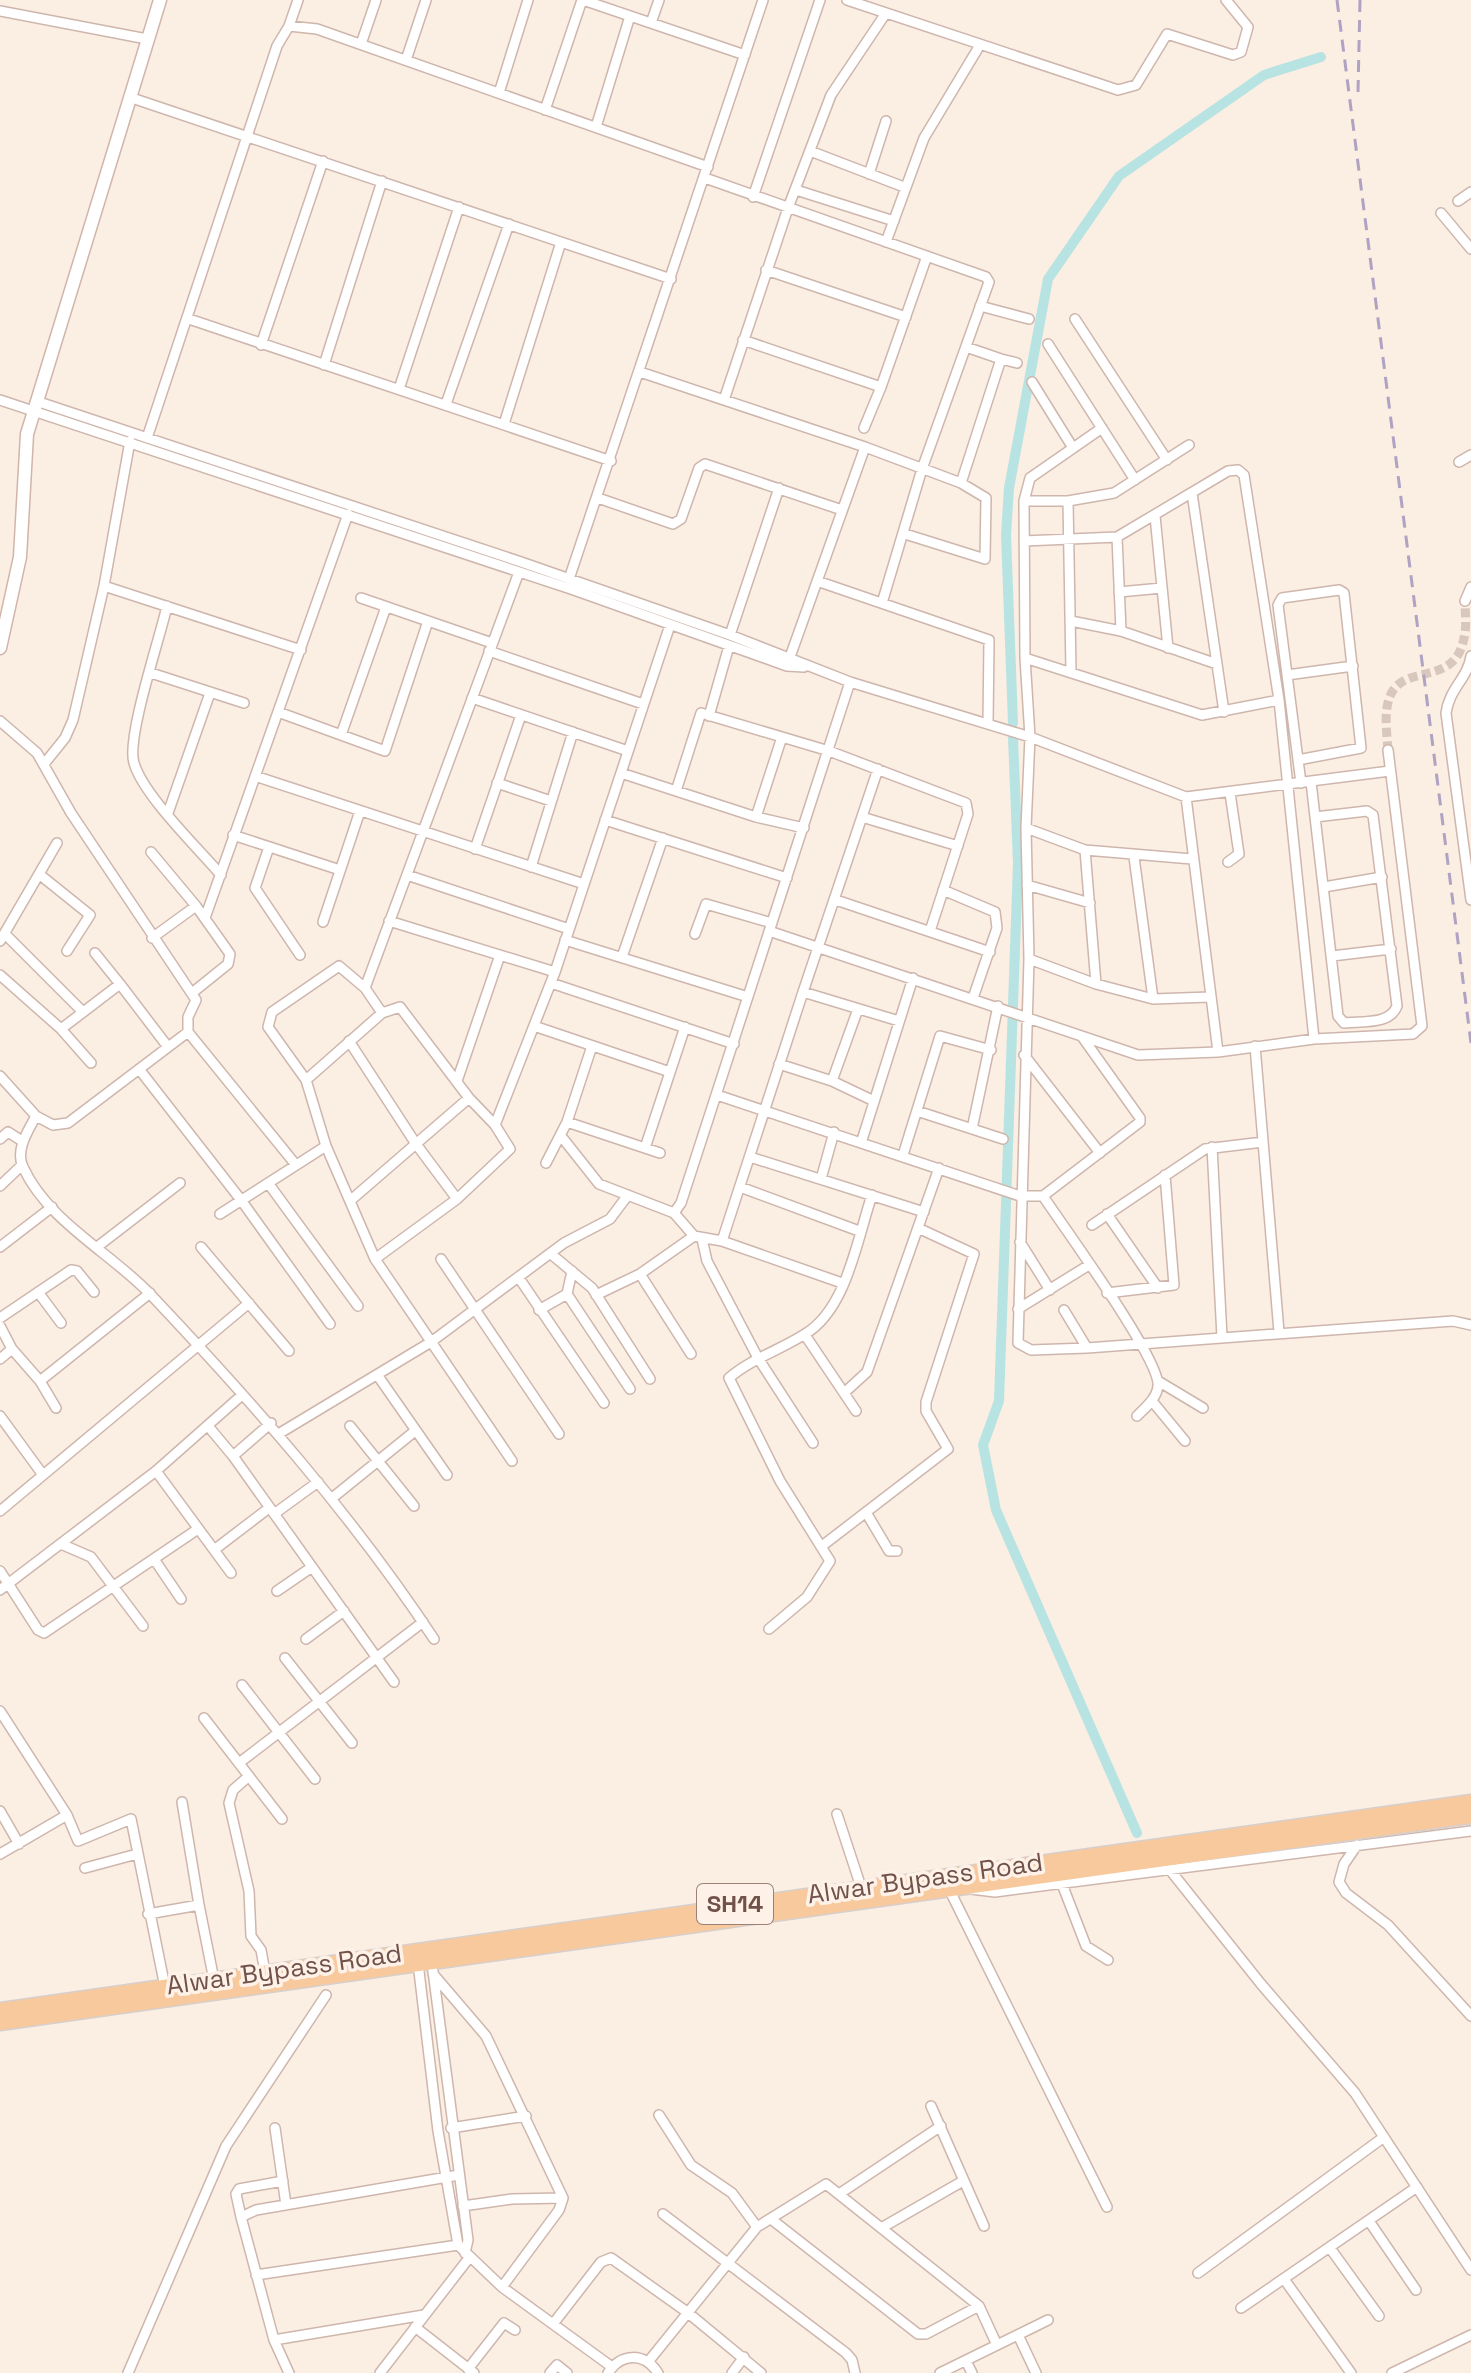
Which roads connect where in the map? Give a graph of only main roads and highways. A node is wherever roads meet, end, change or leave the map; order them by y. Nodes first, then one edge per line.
1 (1471, 1802) edge
2 (1471, 1816) edge
3 (0, 2010) edge
4 (0, 2023) edge

1 - 3 main road, Alwar Bypass Road / SH14
2 - 4 main road, Alwar Bypass Road / SH14

